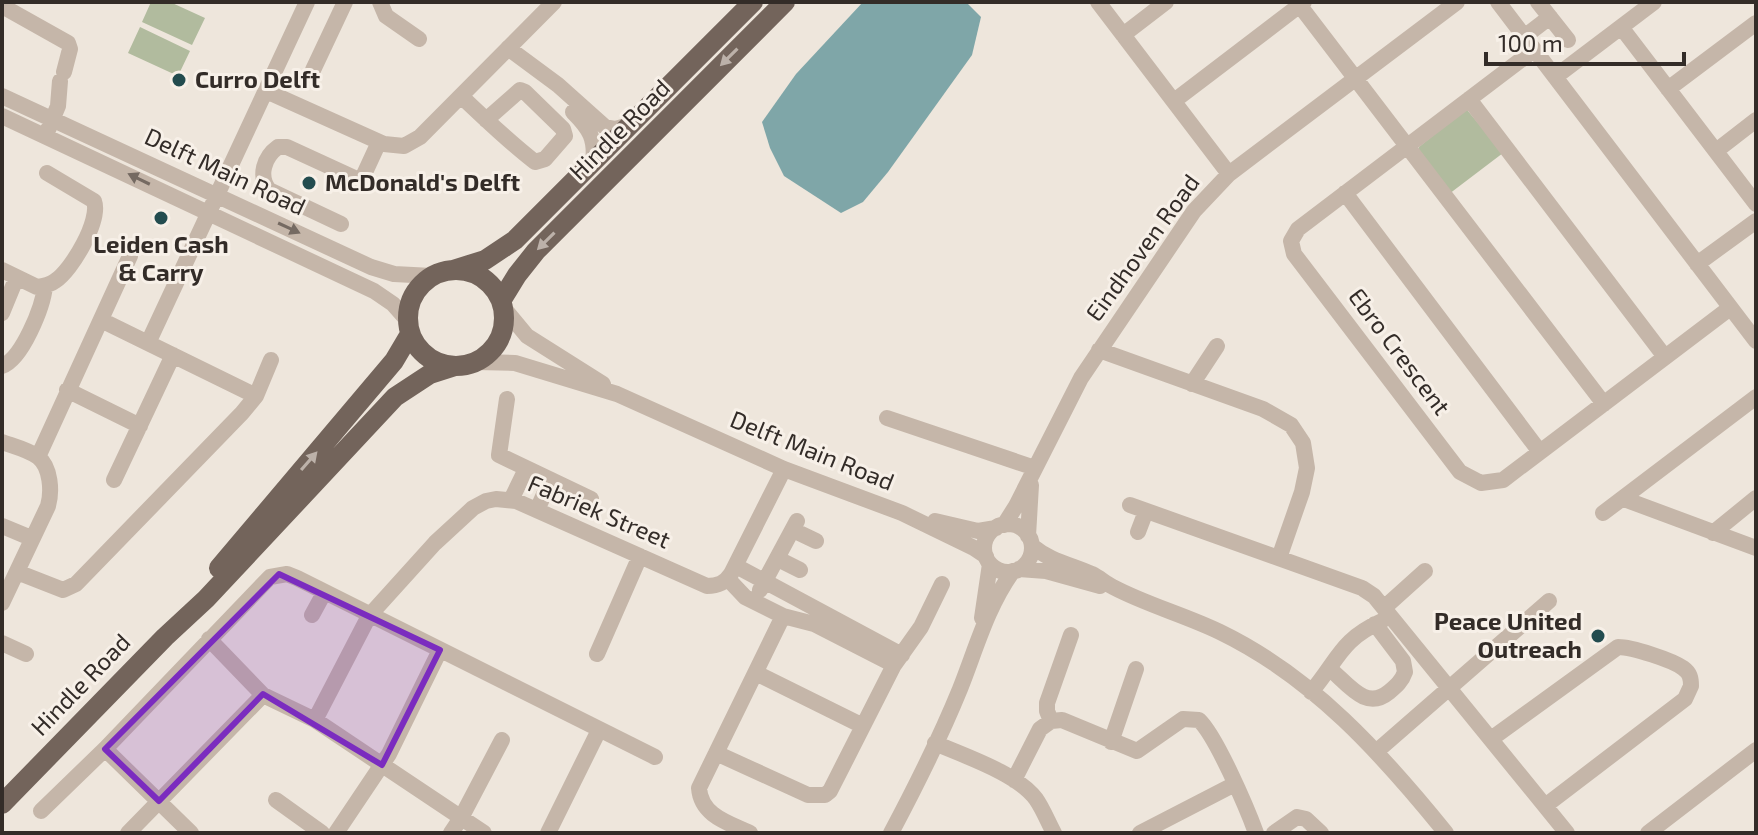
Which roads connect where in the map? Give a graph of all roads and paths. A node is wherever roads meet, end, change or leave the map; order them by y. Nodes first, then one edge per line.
1 (307, 2) edge
2 (345, 2) edge
3 (380, 2) edge
4 (554, 2) edge
5 (753, 2) edge
6 (785, 2) edge
7 (1098, 2) edge
8 (1166, 2) edge
9 (1457, 2) edge
10 (1498, 2) edge
11 (1538, 2) edge
12 (1654, 2) edge
13 (2, 3) edge
14 (1300, 3) edge
15 (1550, 17) junction
16 (1756, 23) edge
17 (1621, 27) junction
18 (1123, 35) junction
19 (419, 39) dead end
20 (1568, 40) dead end
21 (1529, 43) junction
22 (505, 52) junction
23 (313, 70) dead end
24 (1555, 77) junction
25 (1355, 79) junction
26 (1668, 89) junction
27 (266, 91) junction
28 (2, 96) edge
29 (461, 96) junction
30 (1469, 99) junction
31 (1174, 101) junction
32 (2, 116) edge
33 (486, 120) junction
34 (1756, 120) edge
35 (632, 124) junction
36 (50, 128) junction
37 (379, 142) junction
38 (1407, 146) junction
39 (1716, 151) junction
40 (593, 163) junction
41 (47, 173) dead end
42 (1229, 174) junction
43 (1345, 193) junction
44 (219, 196) junction
45 (1756, 204) edge
46 (209, 213) junction
47 (1756, 221) edge
48 (341, 224) dead end
49 (130, 256) dead end
50 (1697, 264) junction
51 (453, 270) junction
52 (9, 274) edge
53 (432, 276) junction
54 (45, 286) junction
55 (502, 304) junction
56 (1730, 308) junction
57 (2, 313) edge
58 (101, 320) junction
59 (409, 327) junction
60 (1756, 341) edge
61 (148, 343) junction
62 (1217, 346) dead end
63 (1099, 350) junction
64 (173, 355) junction
65 (1665, 357) junction
66 (271, 360) dead end
67 (466, 364) junction
68 (2, 366) edge
69 (1192, 384) junction
70 (67, 390) junction
71 (617, 394) junction
72 (256, 396) junction
73 (1756, 397) edge
74 (507, 399) dead end
75 (1604, 404) junction
76 (887, 418) dead end
77 (140, 426) junction
78 (2, 442) edge
79 (1540, 452) junction
80 (38, 457) junction
81 (526, 469) junction
82 (784, 469) junction
83 (1033, 472) junction
84 (114, 480) dead end
85 (550, 481) junction
86 (1756, 498) edge
87 (591, 499) dead end
88 (1624, 499) junction
89 (511, 500) junction
90 (537, 510) junction
91 (902, 513) junction
92 (1603, 513) dead end
93 (2, 526) edge
94 (1000, 526) junction
95 (1138, 532) dead end
96 (1713, 533) junction
97 (31, 538) junction
98 (816, 541) dead end
99 (1030, 541) junction
100 (1756, 548) edge
101 (640, 556) junction
102 (1279, 558) junction
103 (778, 559) junction
104 (988, 560) junction
105 (800, 570) dead end
106 (1016, 570) junction
107 (1425, 571) dead end
108 (17, 572) junction
109 (732, 572) junction
110 (766, 583) junction
111 (942, 584) dead end
112 (1113, 588) junction
113 (324, 593) junction
114 (745, 597) junction
115 (1549, 601) dead end
116 (2, 603) edge
117 (1389, 611) junction
118 (312, 615) dead end
119 (369, 616) junction
120 (783, 616) junction
121 (1375, 624) junction
122 (979, 635) junction
123 (1071, 635) dead end
124 (165, 637) junction
125 (209, 639) junction
126 (2, 643) edge
127 (440, 650) junction
128 (26, 654) dead end
129 (597, 654) dead end
130 (898, 660) junction
131 (1136, 669) dead end
132 (1330, 669) junction
133 (756, 673) junction
134 (1449, 686) junction
135 (1311, 692) junction
136 (263, 695) junction
137 (315, 720) junction
138 (1051, 721) junction
139 (863, 726) junction
140 (599, 730) junction
141 (1491, 739) junction
142 (502, 740) dead end
143 (1111, 742) junction
144 (935, 743) junction
145 (105, 749) junction
146 (1756, 750) edge
147 (1377, 751) junction
148 (716, 753) junction
149 (655, 757) dead end
150 (382, 765) junction
151 (1014, 780) junction
152 (1235, 784) junction
153 (276, 800) dead end
154 (159, 801) junction
155 (2, 804) edge
156 (1545, 806) junction
157 (41, 811) dead end
158 (461, 818) junction
159 (128, 833) edge
160 (191, 833) edge
161 (322, 833) edge
162 (336, 833) edge
163 (451, 833) edge
164 (484, 833) edge
165 (548, 833) edge
166 (750, 833) edge
167 (891, 833) edge
168 (1054, 833) edge
169 (1140, 833) edge
170 (1256, 833) edge
171 (1274, 833) edge
172 (1321, 833) edge
173 (1446, 833) edge
174 (1567, 833) edge
175 (1648, 833) edge

1 - 27 street
2 - 23 street
3 - 19 street
4 - 22 street
5 - 35 main road, Hindle Road
6 -> 55 main road, Hindle Road
7 - 18 street
8 - 18 street
9 - 25 street, Eindhoven Road
10 - 21 street
11 - 15 street
12 - 17 street
13 - 36 street
14 - 25 street
14 - 31 street
15 - 20 street
15 - 21 street, Ebro Crescent
16 - 26 street
17 - 24 street
17 - 26 street
18 - 31 street
21 - 24 street
21 - 30 street, Ebro Crescent
22 - 29 street
22 - 35 street
22 - 40 street
24 - 50 street
25 - 38 street
25 - 42 street, Eindhoven Road
26 - 39 street
27 - 37 street
27 - 44 street
28 - 36 street, Delft Main Road
29 - 33 street
29 - 37 street
30 - 38 street, Ebro Crescent
30 - 65 street
31 - 42 street
32 - 36 street, Delft Main Road
33 - 33 street
34 - 39 street
35 - 40 main road, Hindle Road
36 - 44 street, Delft Main Road
46 -> 36 street, Delft Main Road
37 - 48 street
38 - 43 street, Ebro Crescent
38 - 75 street
39 - 45 street
40 - 51 main road, Hindle Road
41 - 54 street
42 - 63 street, Eindhoven Road
43 - 79 street
43 - 79 street, Ebro Crescent
44 - 46 street
44 -> 53 street, Delft Main Road
46 - 59 street, Delft Main Road
46 - 61 street
47 - 50 street
49 - 58 street
50 - 56 street
51 - 53 main road
51 - 55 main road
52 - 54 street
52 - 57 street
53 - 59 main road
54 - 68 street
55 - 67 main road
55 - 71 street, Delft Main Road
56 - 60 street
56 - 65 street, Ebro Crescent
58 - 61 street
58 - 70 street
59 - 67 main road
124 -> 59 main road, Hindle Road
61 - 64 street
62 - 69 street
63 - 69 street
63 - 83 street, Eindhoven Road
64 - 72 street
64 - 77 street
65 - 75 street, Ebro Crescent
66 - 72 street
67 - 71 street, Delft Main Road
67 - 124 main road, Hindle Road
69 - 102 street
70 - 77 street
70 - 80 street
71 - 82 street, Delft Main Road
72 - 108 street
73 - 88 street
74 - 81 street
75 - 79 street, Ebro Crescent
76 - 83 street
77 - 84 street
78 - 80 street
80 - 97 street
81 - 85 street
81 - 89 street
82 - 91 street, Delft Main Road
82 - 109 street
83 - 94 street, Eindhoven Road
83 - 99 street, Eindhoven Road
85 - 87 street
85 - 90 street
86 - 96 street
88 - 92 street
88 - 96 street
89 - 90 street, Fabriek Street
89 - 119 street, Fabriek Street
90 - 101 street, Fabriek Street
91 - 94 street, Delft Main Road
91 - 104 street, Delft Main Road
93 - 97 street
94 - 99 street
94 - 104 street
95 - 102 street
96 - 100 street
97 - 108 street
98 - 103 street
99 - 106 street
99 - 112 street
101 - 109 street, Fabriek Street
101 - 129 street
102 - 117 street
103 - 105 street
103 - 110 street
104 - 106 street
104 - 122 street
106 - 112 street
106 - 122 street
107 - 117 street
108 - 116 street
109 - 110 street
109 - 114 street
110 - 114 street
110 - 130 street
111 - 130 street
112 - 135 street
113 - 118 street
113 - 119 street
113 - 125 street
114 - 120 street
115 - 134 street
117 - 121 street
117 - 134 street
119 - 127 street
119 - 137 street, Fabriek Street
120 - 130 street
120 - 133 street
121 - 132 street
121 - 132 street
122 - 144 street
123 - 138 street
124 - 155 main road, Hindle Road
125 - 136 street
125 - 145 street
126 - 128 street
127 - 140 street
127 - 150 street
130 - 139 street
131 - 143 street
132 - 135 street
133 - 139 street
133 - 148 street
134 - 141 street
134 - 147 street
135 - 147 street
136 - 137 street
136 - 154 street
137 - 150 street
138 - 143 street
138 - 151 street
139 - 148 street
140 - 149 street
140 - 165 street
141 - 156 street
141 - 156 street
142 - 158 street
143 - 152 street
144 - 151 street
144 - 167 street
145 - 154 street
145 - 157 street
146 - 175 street
147 - 173 street
148 - 166 street
150 - 158 street
150 - 162 street
151 - 168 street
152 - 169 street
152 - 170 street
153 - 161 street
154 - 159 street
154 - 160 street
156 - 174 street
158 - 163 street
158 - 164 street
171 - 172 street

